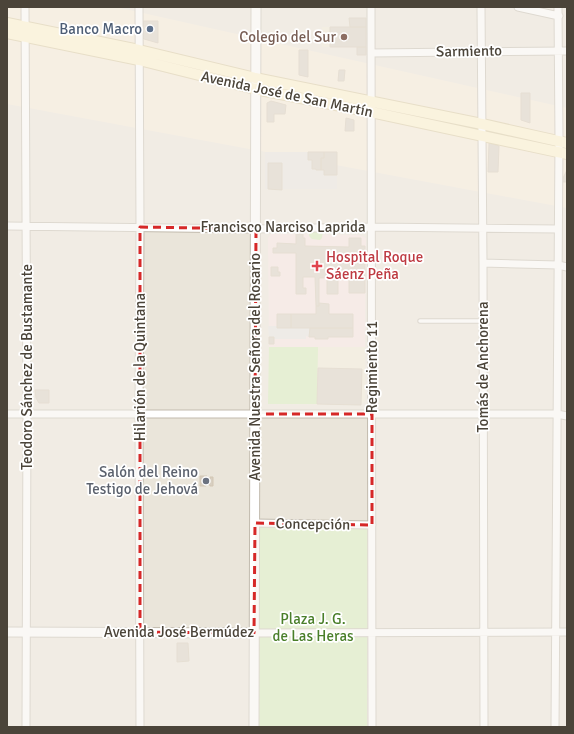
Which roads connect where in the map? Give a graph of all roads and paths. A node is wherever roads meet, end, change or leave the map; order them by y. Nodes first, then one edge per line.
1 (25, 7) edge
2 (139, 7) edge
3 (256, 7) edge
4 (371, 7) edge
5 (482, 7) edge
6 (518, 7) edge
7 (558, 7) edge
8 (558, 16) junction
9 (7, 22) edge
10 (26, 32) junction
11 (7, 33) edge
12 (482, 51) junction
13 (558, 51) junction
14 (567, 51) edge
15 (371, 53) junction
16 (139, 55) junction
17 (255, 83) junction
18 (370, 101) junction
19 (371, 112) junction
20 (482, 124) junction
21 (483, 136) junction
22 (563, 142) edge
23 (563, 153) edge
24 (7, 226) edge
25 (26, 226) junction
26 (140, 227) junction
27 (372, 227) junction
28 (482, 227) junction
29 (256, 229) junction
30 (558, 229) junction
31 (484, 263) junction
32 (558, 265) junction
33 (567, 267) edge
34 (420, 321) dead end
35 (483, 321) junction
36 (139, 413) junction
37 (7, 414) edge
38 (27, 414) junction
39 (255, 414) junction
40 (372, 414) junction
41 (483, 414) junction
42 (557, 414) junction
43 (567, 416) edge
44 (255, 524) junction
45 (372, 525) junction
46 (7, 632) edge
47 (26, 632) junction
48 (140, 632) junction
49 (372, 632) junction
50 (484, 632) junction
51 (555, 632) junction
52 (567, 632) edge
53 (254, 633) junction
54 (26, 727) edge
55 (140, 727) edge
56 (254, 727) edge
57 (372, 727) edge
58 (484, 727) edge
59 (555, 727) edge

1 - 10 street, Teodoro Sánchez de Bustamante
2 - 16 street, Hilarión de la Quintana
3 - 17 street, Avenida Nuestra Señora del Rosario
4 - 15 street, Regimiento 11
5 - 12 street, Tomás de Anchorena
6 - 8 street
7 - 8 street
8 - 13 street
9 - 10 main road, Avenida José de San Martín
10 - 11 main road, Avenida José de San Martín
10 - 16 main road, Avenida José de San Martín
10 - 25 street, Teodoro Sánchez de Bustamante
12 - 13 street, Sarmiento
12 - 15 street, Sarmiento
12 - 20 street, Tomás de Anchorena
13 - 14 street, Sarmiento
13 - 22 street
15 - 18 street, Regimiento 11
16 - 17 main road, Avenida José de San Martín
16 - 26 street, Hilarión de la Quintana
17 - 18 main road, Avenida José de San Martín
17 - 19 main road, Avenida José de San Martín
17 - 29 street, Avenida Nuestra Señora del Rosario
18 - 19 street, Regimiento 11
18 - 20 main road, Avenida José de San Martín
19 - 21 main road, Avenida José de San Martín
19 - 27 street, Regimiento 11
20 - 21 street, Tomás de Anchorena
20 - 22 main road, Avenida José de San Martín
21 - 23 main road, Avenida José de San Martín
21 - 28 street, Tomás de Anchorena
22 - 23 street
23 - 30 street
24 - 25 street, Francisco Narciso Laprida
25 - 26 street, Francisco Narciso Laprida
25 - 38 street, Teodoro Sánchez de Bustamante
26 - 29 street, Francisco Narciso Laprida
26 - 36 street, Hilarión de la Quintana
27 - 28 street, Francisco Narciso Laprida
27 - 29 street, Francisco Narciso Laprida
27 - 40 street, Regimiento 11
28 - 30 street, Francisco Narciso Laprida
28 - 31 street, Tomás de Anchorena
29 - 39 street, Avenida Nuestra Señora del Rosario
30 - 32 street
31 - 32 street
31 - 35 street, Tomás de Anchorena
32 - 33 street
32 - 42 street
34 - 35 lane
35 - 41 street, Tomás de Anchorena
36 - 38 street
36 - 39 street
36 - 48 street, Hilarión de la Quintana
37 - 38 street
38 - 47 street, Teodoro Sánchez de Bustamante
39 - 40 street
39 - 44 street, Avenida Nuestra Señora del Rosario
40 - 41 street
40 - 45 street, Regimiento 11
41 - 42 street
41 - 50 street, Tomás de Anchorena
42 - 43 street
42 - 51 street
44 - 45 street, Concepción
44 - 53 street, Avenida Nuestra Señora del Rosario
45 - 49 street, Regimiento 11
46 - 47 street, Avenida José Bermúdez
47 - 48 street, Avenida José Bermúdez
47 - 54 street, Teodoro Sánchez de Bustamante
48 - 53 street, Avenida José Bermúdez
48 - 55 street, Hilarión de la Quintana
49 - 50 street, Avenida José Bermúdez
49 - 53 street, Avenida José Bermúdez
49 - 57 street, Regimiento 11
50 - 51 street, Avenida José Bermúdez
50 - 58 street, Tomás de Anchorena
51 - 52 street, Avenida José Bermúdez
51 - 59 street
53 - 56 street, Avenida Nuestra Señora del Rosario

